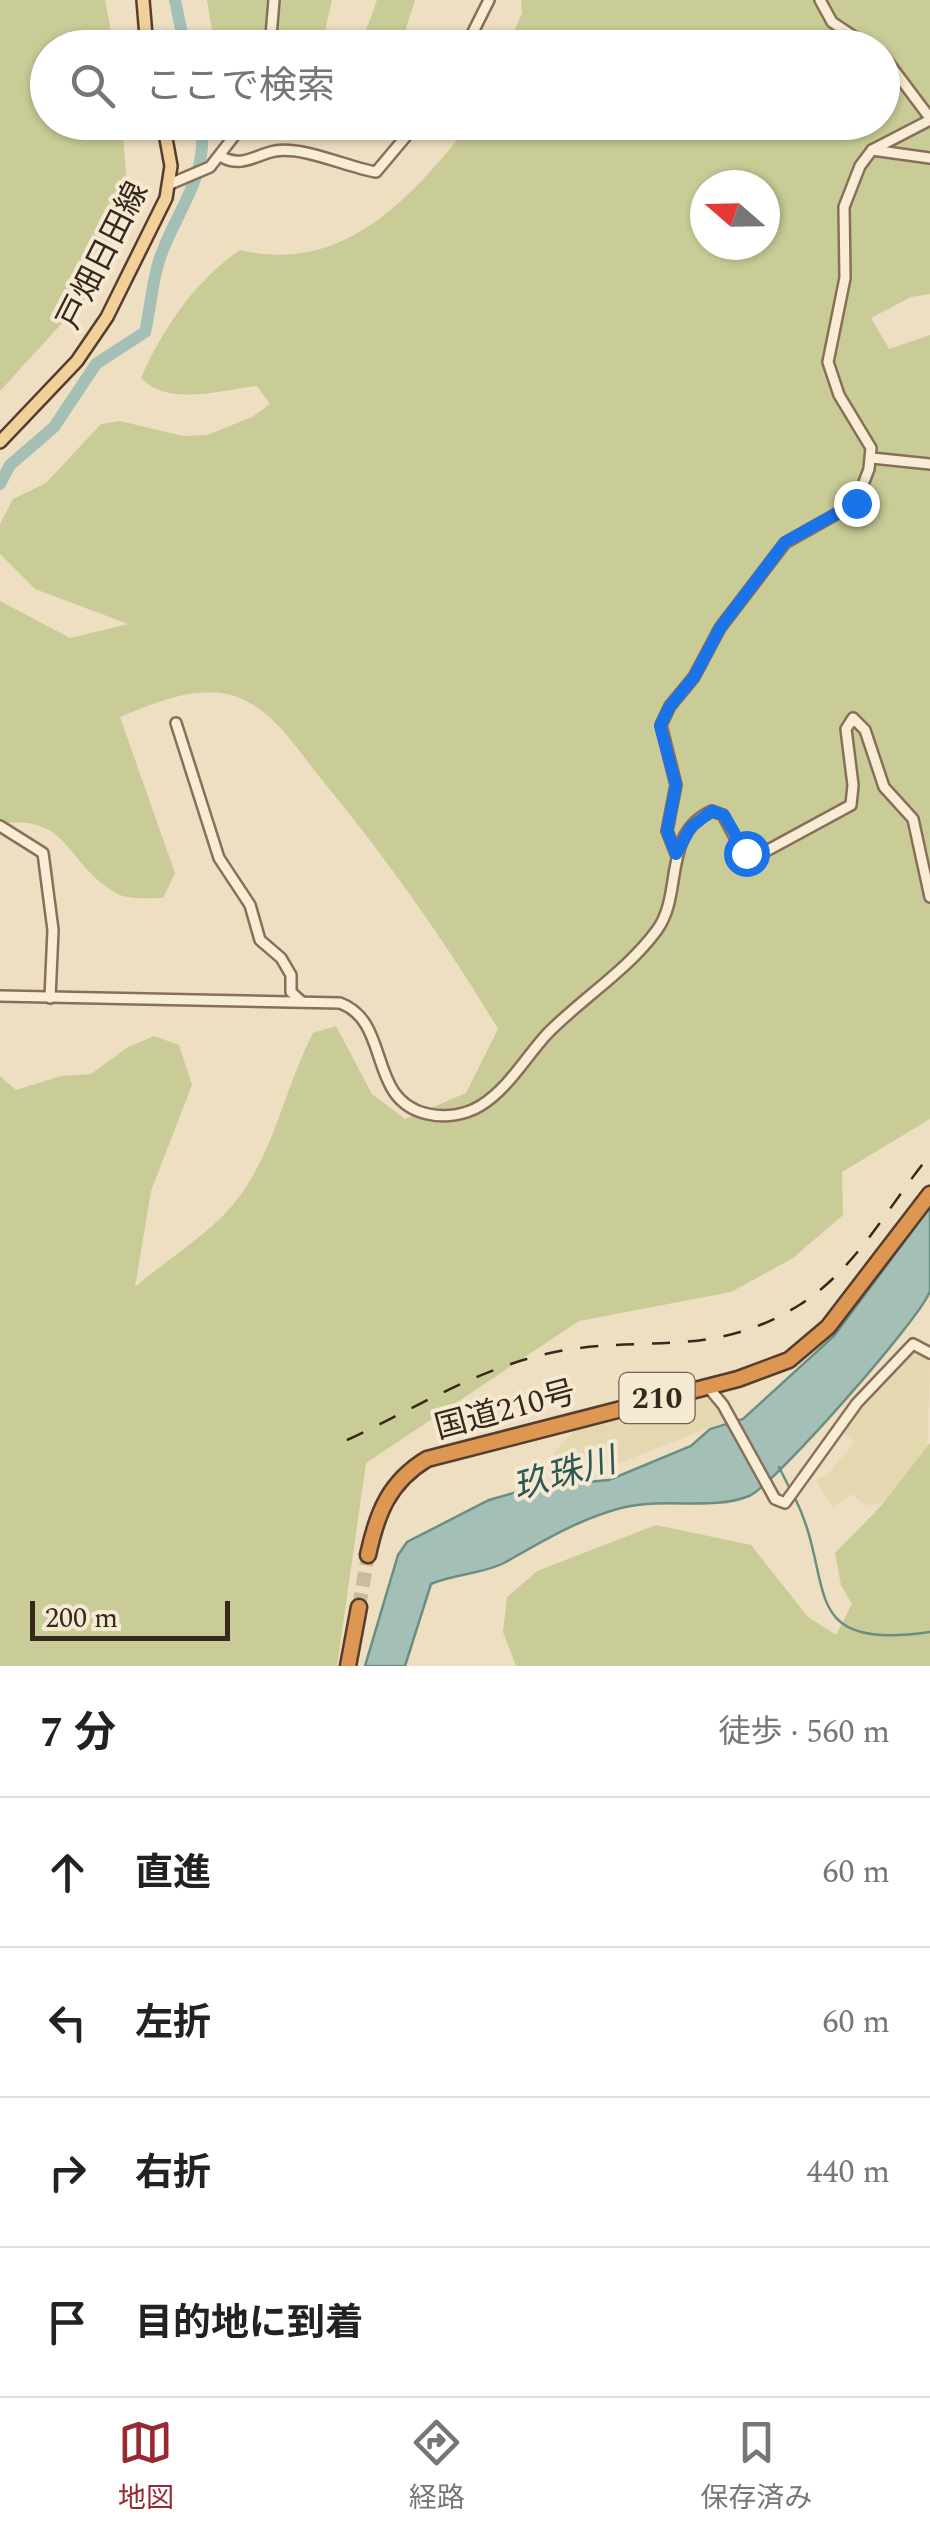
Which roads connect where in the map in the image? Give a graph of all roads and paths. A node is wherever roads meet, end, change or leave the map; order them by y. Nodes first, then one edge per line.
1 (143, 0) edge
2 (274, 0) edge
3 (489, 0) edge
4 (820, 0) edge
5 (146, 30) edge
6 (272, 30) edge
7 (474, 30) edge
8 (844, 30) edge
9 (900, 78) edge
10 (930, 119) edge
11 (900, 135) edge
12 (167, 140) edge
13 (233, 140) edge
14 (403, 140) edge
15 (891, 140) edge
16 (872, 150) junction
17 (222, 157) junction
18 (930, 158) edge
19 (170, 184) junction
20 (0, 442) edge
21 (872, 458) junction
22 (930, 464) edge
23 (176, 724) dead end
24 (0, 826) edge
25 (676, 854) junction
26 (930, 897) edge
27 (0, 996) edge
28 (50, 998) junction
29 (303, 1002) junction
30 (930, 1194) edge
31 (930, 1353) edge
32 (708, 1387) junction
33 (368, 1555) tunnel mouth
34 (360, 1607) tunnel mouth
35 (348, 1666) edge

1 - 5 main road
2 - 6 street
3 - 7 street
4 - 8 street
9 - 10 street
10 - 11 street
12 - 19 main road, 戸畑日田線
13 - 17 street
14 - 17 street
15 - 16 street
16 - 18 street
16 - 21 street
17 - 19 street
19 - 20 main road, 戸畑日田線
21 - 22 street
21 - 25 street
23 - 29 street
24 - 28 street
25 - 26 street
25 - 29 street
27 - 28 street
28 - 29 street
30 - 32 highway, 国道210号 / 210
31 - 32 street
32 - 33 highway, 国道210号 / 210
34 - 35 highway

